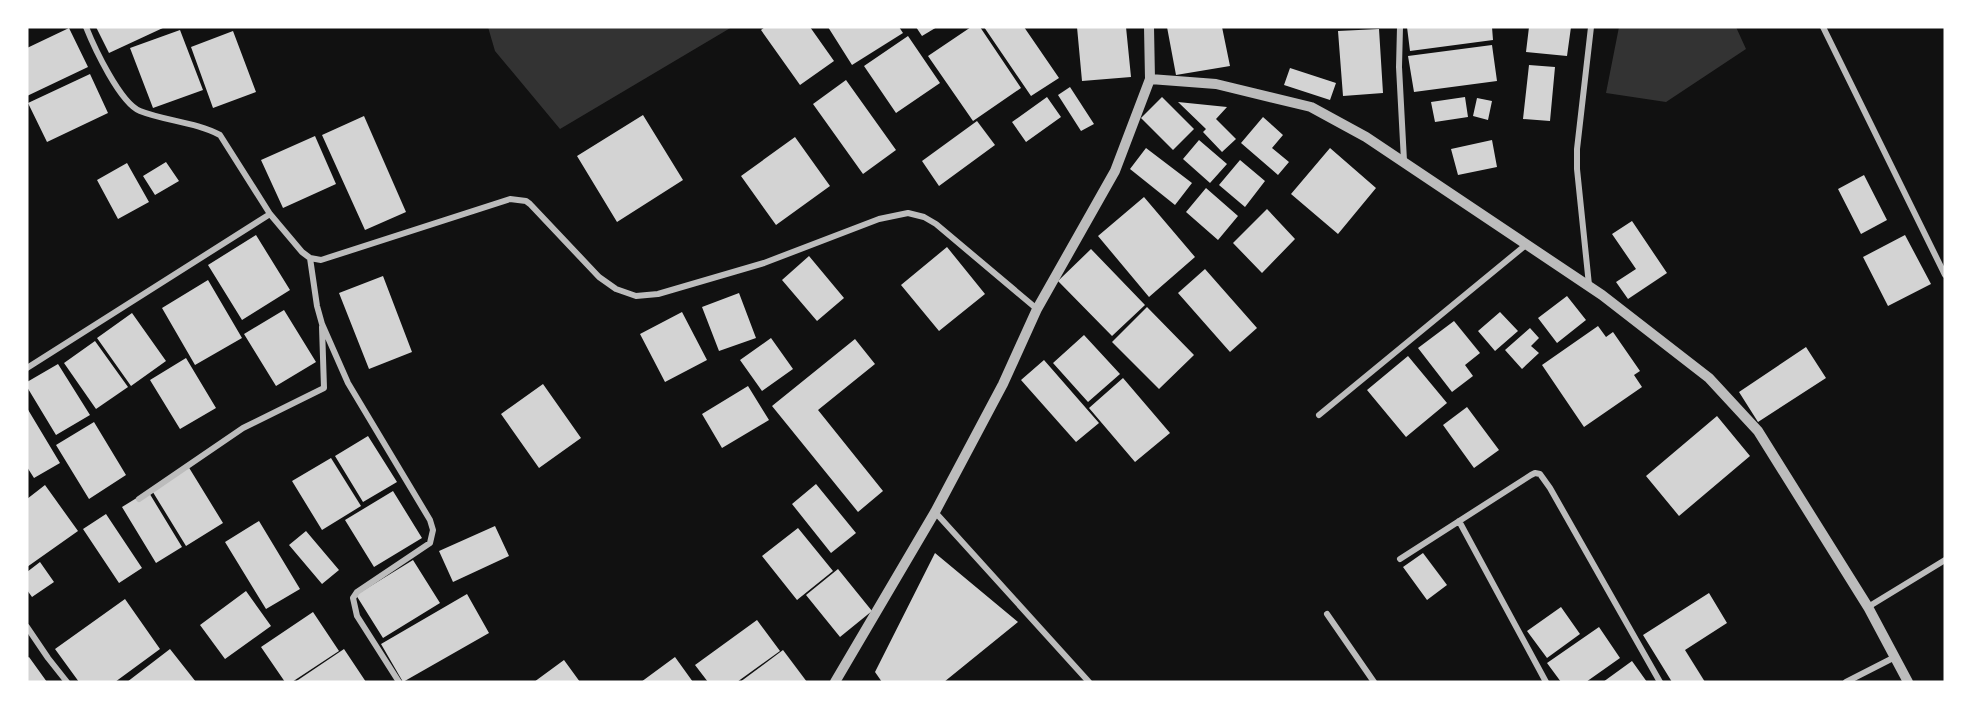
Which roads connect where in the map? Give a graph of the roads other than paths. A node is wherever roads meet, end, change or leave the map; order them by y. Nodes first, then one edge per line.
1 (86, 27) edge
2 (1149, 27) edge
3 (1400, 27) edge
4 (1591, 27) edge
5 (1823, 27) edge
6 (1150, 79) junction
7 (1404, 161) junction
8 (270, 214) junction
9 (1527, 244) junction
10 (310, 258) junction
11 (1945, 275) edge
12 (1589, 285) junction
13 (1037, 309) junction
14 (322, 324) junction
15 (27, 368) edge
16 (1319, 415) dead end
17 (139, 499) dead end
18 (935, 512) junction
19 (1459, 520) junction
20 (1400, 559) dead end
21 (1945, 560) edge
22 (1868, 608) junction
23 (1327, 614) dead end
24 (27, 627) edge
25 (1895, 657) junction
26 (67, 682) edge
27 (399, 682) edge
28 (835, 682) edge
29 (1089, 682) edge
30 (1374, 682) edge
31 (1545, 682) edge
32 (1660, 682) edge
33 (1846, 682) edge
34 (1908, 682) edge

1 - 8 street
2 - 6 street
3 - 7 street
4 - 12 street
5 - 11 street
6 - 7 street
6 - 13 street
7 - 9 street
8 - 10 street
8 - 15 street
9 - 12 street
9 - 16 street
10 - 13 street
10 - 14 street
12 - 22 street
13 - 18 street
14 - 17 street
14 - 27 street
18 - 28 street
18 - 29 street
19 - 20 street
19 - 31 street
19 - 32 street
21 - 22 street
22 - 25 street
23 - 30 street
24 - 26 street
25 - 33 street
25 - 34 street

